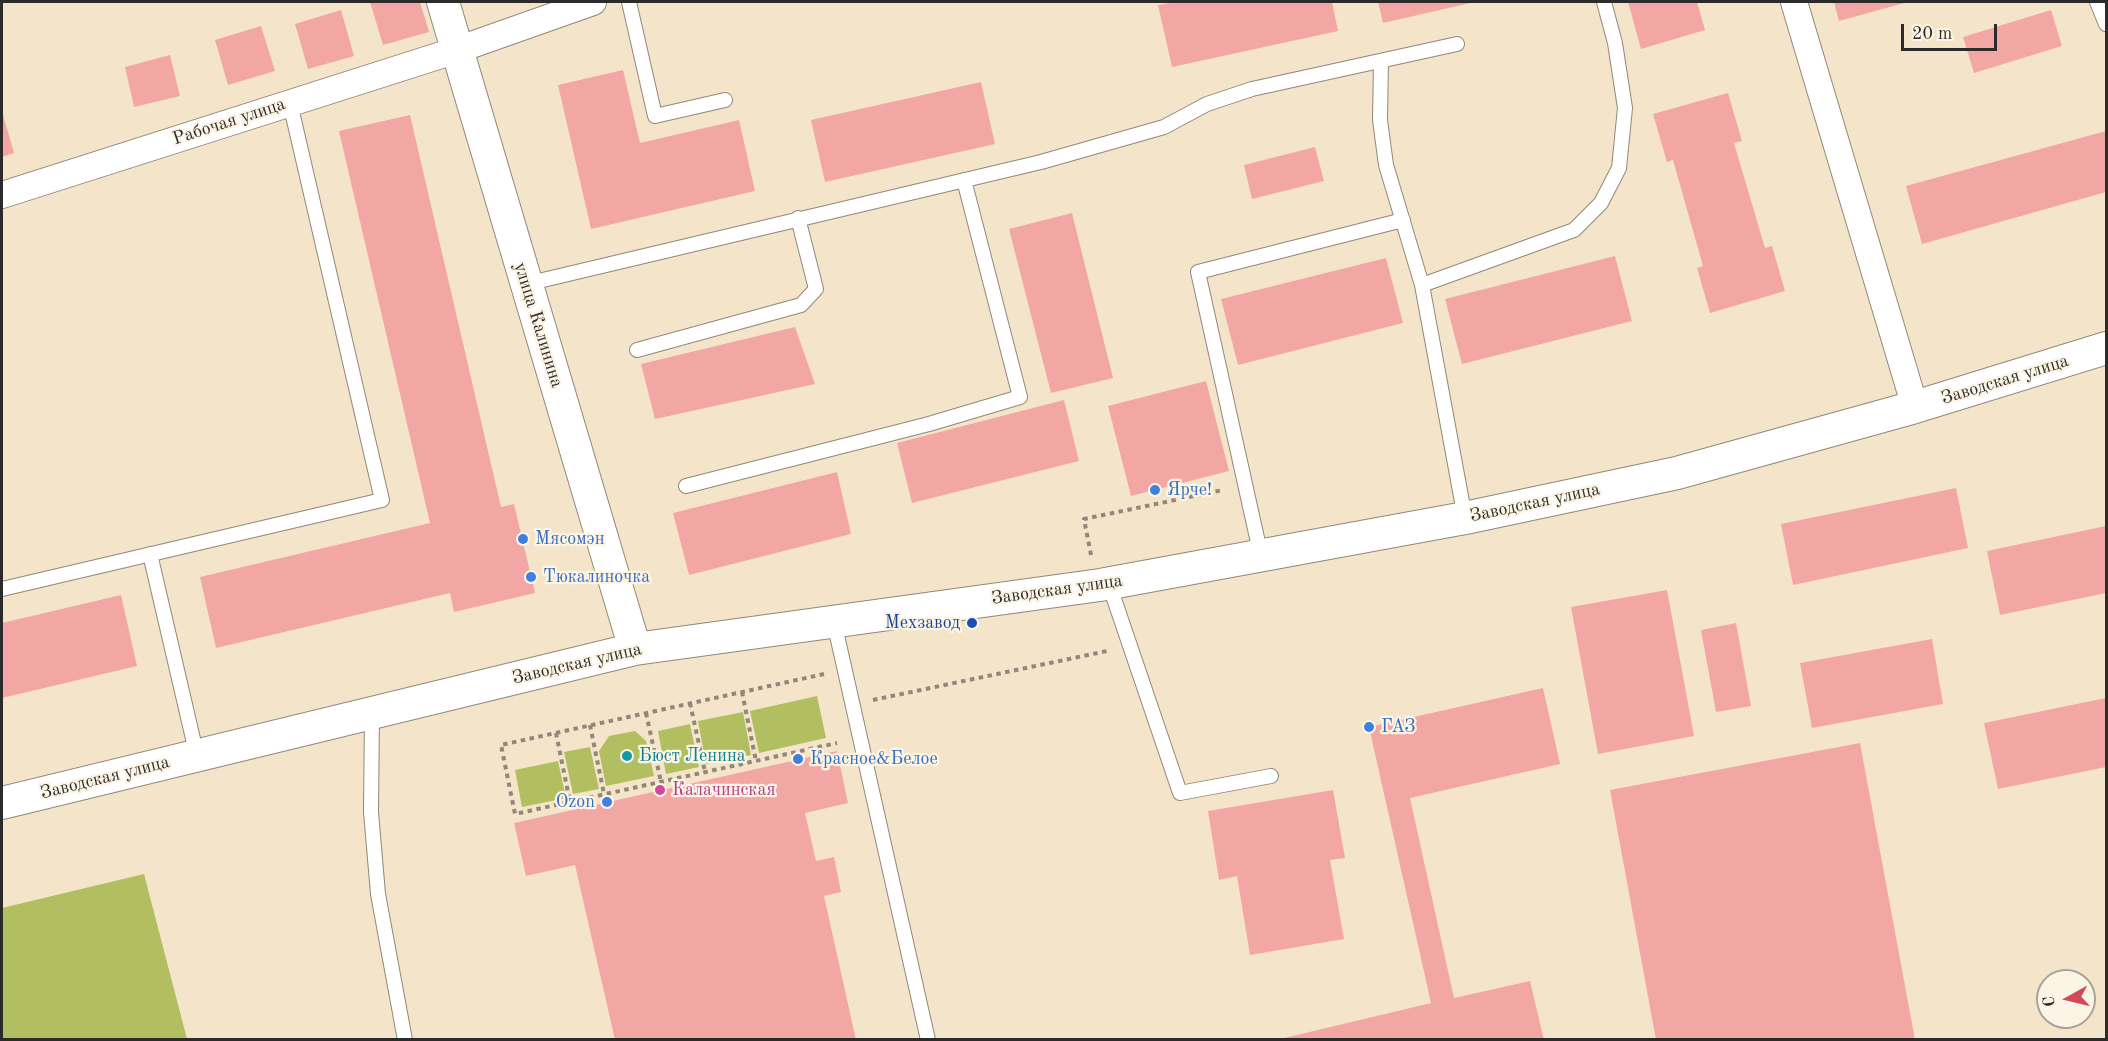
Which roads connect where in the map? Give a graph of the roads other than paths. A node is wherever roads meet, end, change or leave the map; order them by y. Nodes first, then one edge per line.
1 (443, 2) edge
2 (593, 2) edge
3 (629, 2) edge
4 (1604, 2) edge
5 (1794, 2) edge
6 (2097, 2) edge
7 (2106, 24) edge
8 (1457, 44) dead end
9 (457, 50) junction
10 (1381, 61) junction
11 (725, 100) dead end
12 (290, 103) junction
13 (964, 180) junction
14 (2, 195) edge
15 (798, 218) junction
16 (1403, 220) junction
17 (526, 284) junction
18 (1422, 285) junction
19 (2106, 348) edge
20 (637, 350) dead end
21 (1915, 407) junction
22 (686, 486) dead end
23 (1465, 518) junction
24 (150, 554) junction
25 (1261, 556) junction
26 (1102, 585) junction
27 (2, 589) edge
28 (834, 622) junction
29 (635, 649) junction
30 (372, 713) junction
31 (197, 756) junction
32 (1271, 776) dead end
33 (2, 803) edge
34 (405, 1040) edge
35 (928, 1040) edge

1 - 9 street, улица Калинина
2 - 9 street, Рабочая улица
3 - 11 lane
4 - 18 lane
5 - 21 street
6 - 7 lane
8 - 10 lane
9 - 12 street, Рабочая улица
9 - 17 street, улица Калинина
10 - 13 lane
10 - 16 lane
12 - 14 street, Рабочая улица
12 - 24 lane
13 - 15 lane
13 - 22 lane
15 - 17 lane
15 - 20 lane
16 - 18 lane
16 - 25 lane
17 - 29 street, улица Калинина
18 - 23 lane
19 - 21 street, Заводская улица
21 - 23 street, Заводская улица
23 - 25 street, Заводская улица
24 - 27 lane
24 - 31 lane
25 - 26 street, Заводская улица
26 - 28 street, Заводская улица
26 - 32 lane
28 - 29 street, Заводская улица
28 - 35 lane
29 - 30 street, Заводская улица
30 - 31 street, Заводская улица
30 - 34 lane
31 - 33 street, Заводская улица

